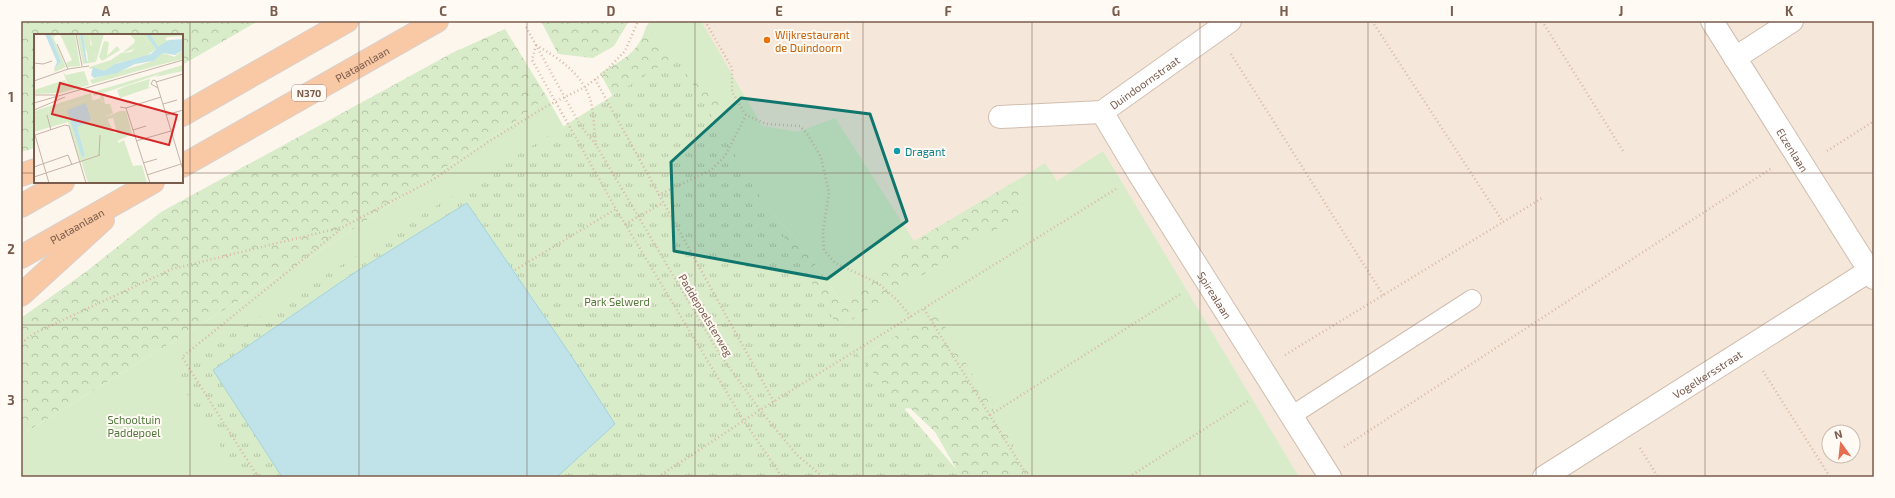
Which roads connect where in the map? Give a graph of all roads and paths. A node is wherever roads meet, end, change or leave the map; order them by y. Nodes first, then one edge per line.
1 (347, 21) edge
2 (437, 21) edge
3 (638, 21) edge
4 (705, 21) edge
5 (1372, 21) edge
6 (1542, 21) edge
7 (1712, 21) edge
8 (1792, 21) edge
9 (1223, 26) edge
10 (526, 27) dead end
11 (536, 45) junction
12 (1735, 58) junction
13 (595, 79) junction
14 (585, 86) junction
15 (564, 97) junction
16 (555, 102) junction
17 (1102, 112) junction
18 (183, 114) edge
19 (746, 115) junction
20 (1000, 117) dead end
21 (1874, 121) edge
22 (596, 145) junction
23 (1623, 151) dead end
24 (1799, 160) junction
25 (183, 165) edge
26 (34, 170) edge
27 (1139, 174) junction
28 (21, 175) edge
29 (61, 183) edge
30 (151, 183) edge
31 (658, 195) junction
32 (129, 196) junction
33 (1542, 198) dead end
34 (662, 203) junction
35 (21, 206) edge
36 (616, 209) junction
37 (638, 217) junction
38 (1502, 222) junction
39 (625, 224) junction
40 (343, 227) junction
41 (21, 257) edge
42 (515, 270) dead end
43 (1872, 274) edge
44 (1204, 279) junction
45 (21, 295) edge
46 (1384, 295) junction
47 (1472, 299) dead end
48 (924, 309) junction
49 (911, 316) junction
50 (21, 343) edge
51 (1748, 347) junction
52 (1267, 378) junction
53 (774, 402) junction
54 (760, 410) junction
55 (990, 415) junction
56 (1291, 416) junction
57 (744, 421) junction
58 (1625, 425) junction
59 (1325, 470) edge
60 (258, 477) edge
61 (658, 477) edge
62 (782, 477) edge
63 (823, 477) edge
64 (1028, 477) edge
65 (1129, 477) edge
66 (1544, 477) edge
67 (1658, 477) edge
68 (1830, 477) edge

1 - 18 highway
2 - 25 highway, Plataanlaan / N370
3 - 13 path
4 - 19 path
5 - 38 path
6 - 23 path
7 - 12 street, Elzenlaan
8 - 12 street
9 - 17 street, Duindoornstraat
9 - 46 path
10 - 11 path, Paddepoelsterweg
11 - 14 path, Paddepoelsterweg
11 - 15 path, Paddepoelsterweg
11 - 16 path
12 - 24 street, Elzenlaan
13 - 14 path
13 - 31 path
14 - 15 path
14 - 22 path, Paddepoelsterweg
15 - 16 path
15 - 22 path, Paddepoelsterweg
16 - 36 path
16 - 40 path
17 - 20 street, Duindoornstraat
17 - 27 street, Spirealaan
19 - 31 path
19 - 49 path
21 - 24 path
22 - 37 path, Paddepoelsterweg
24 - 43 street, Elzenlaan
24 - 59 path
26 - 28 highway
27 - 44 street, Spirealaan
27 - 48 path
29 - 35 highway
30 - 32 highway, Plataanlaan
31 - 34 path
32 - 41 highway, Plataanlaan
32 - 45 highway
33 - 38 path
34 - 37 path
34 - 53 path
36 - 39 path
36 - 42 path
37 - 39 path
37 - 54 path, Paddepoelsterweg
38 - 46 path
39 - 57 path
40 - 50 path
40 - 60 path
43 - 51 street, Vogelkersstraat
44 - 52 street, Spirealaan
44 - 55 path
46 - 52 path
47 - 56 lane
48 - 49 path
48 - 55 path
49 - 53 path
51 - 58 street, Vogelkersstraat
51 - 68 path
52 - 56 street, Spirealaan
52 - 65 path
53 - 54 path
54 - 57 path
54 - 63 path, Paddepoelsterweg
55 - 64 path
56 - 59 street, Spirealaan
57 - 61 path
57 - 62 path
58 - 66 street, Vogelkersstraat
58 - 67 path

